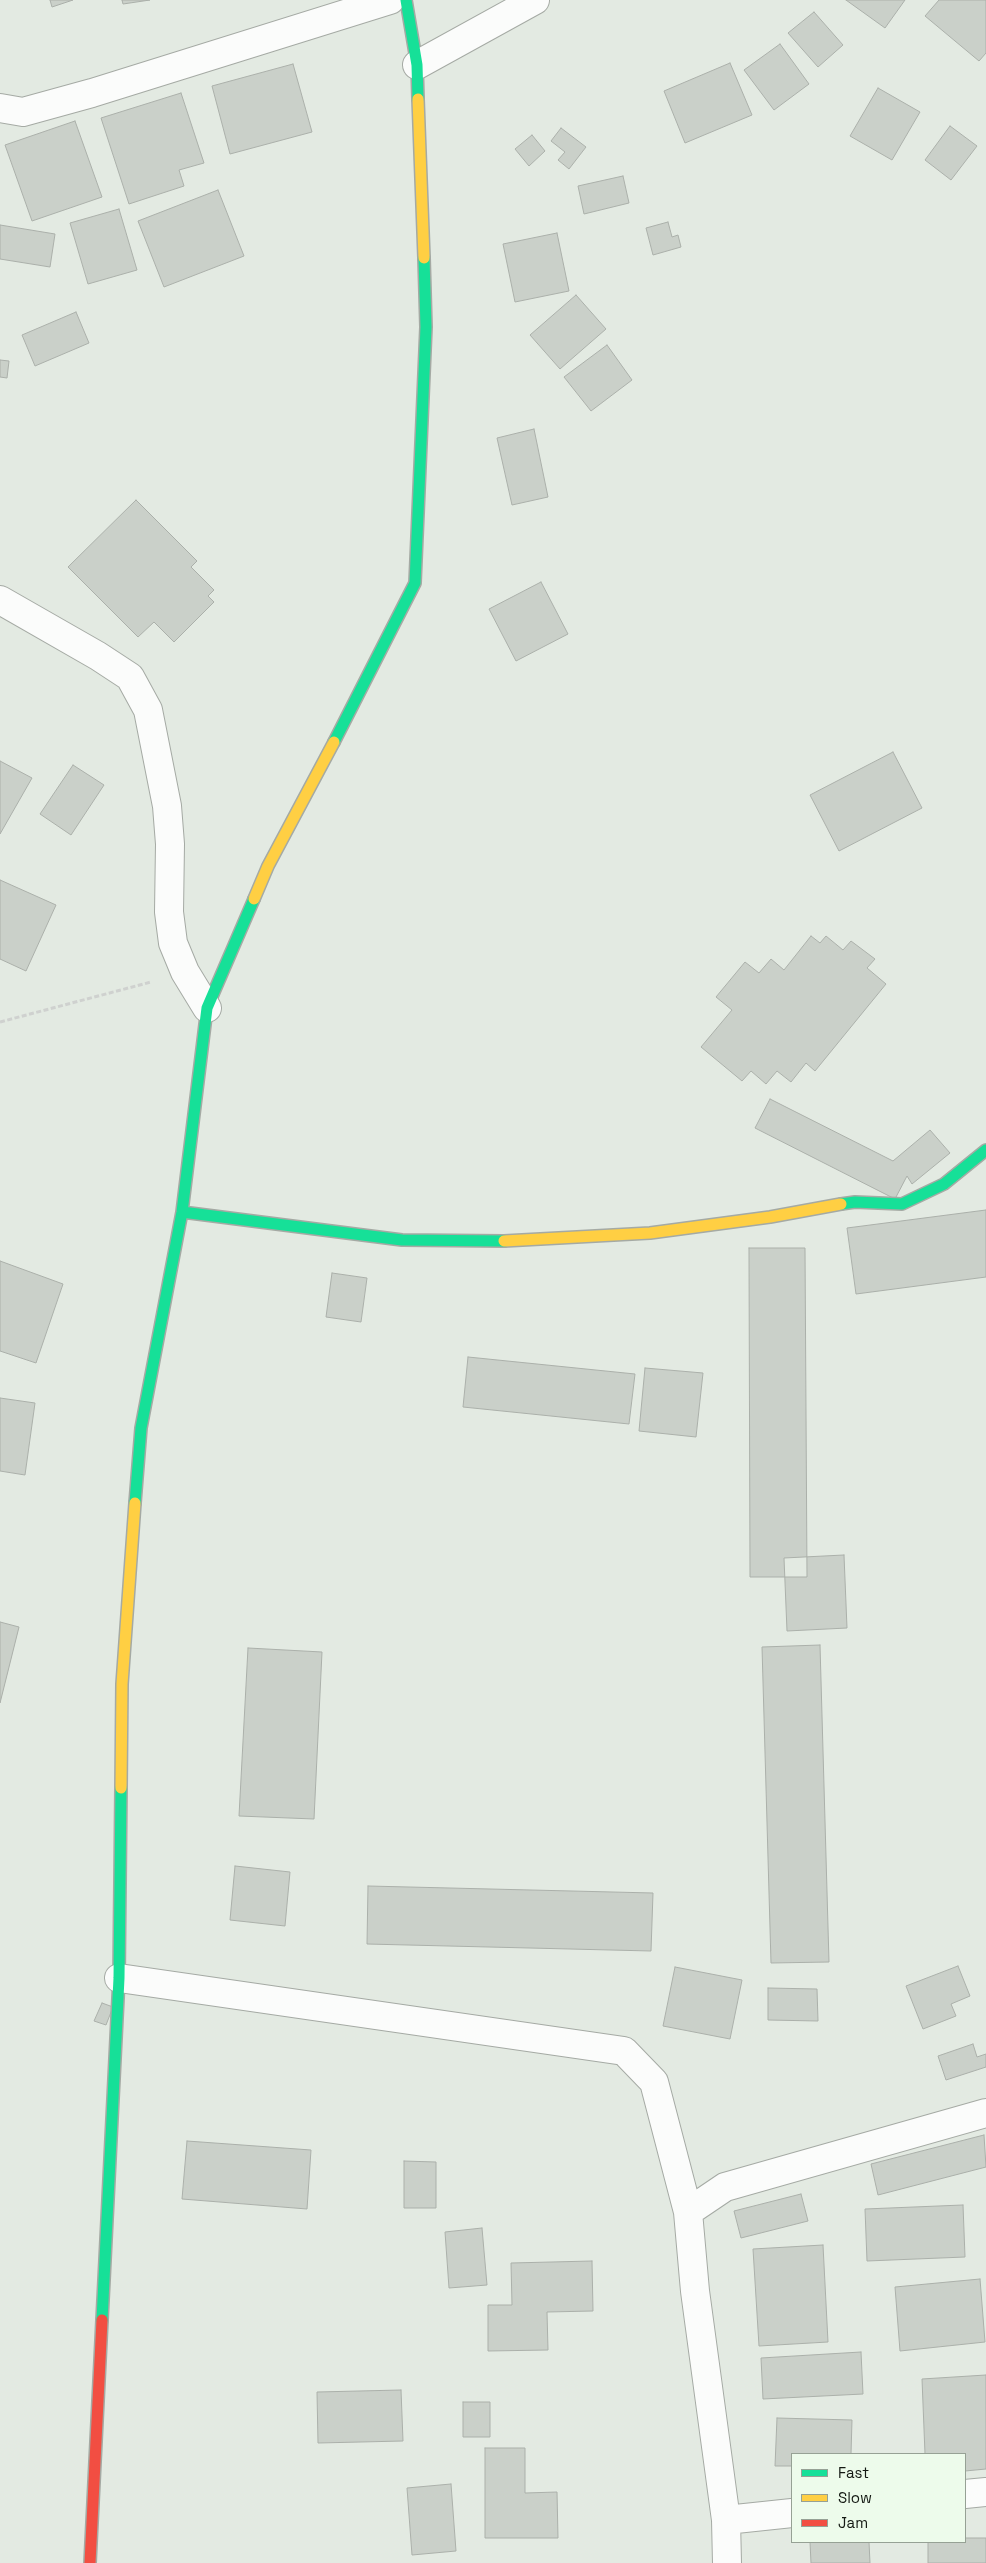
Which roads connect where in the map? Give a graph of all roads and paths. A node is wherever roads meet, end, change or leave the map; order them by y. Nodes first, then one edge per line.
1 (390, 0) edge
2 (406, 0) edge
3 (535, 0) edge
4 (417, 66) junction
5 (0, 108) edge
6 (0, 600) edge
7 (185, 972) junction
8 (207, 1008) junction
9 (0, 1022) edge
10 (986, 1150) edge
11 (182, 1212) junction
12 (119, 1978) junction
13 (986, 2113) edge
14 (688, 2212) junction
15 (986, 2492) edge
16 (966, 2494) edge
17 (791, 2513) edge
18 (726, 2520) junction
19 (90, 2563) edge
20 (727, 2563) edge

1 - 5 street
2 - 4 street
3 - 4 street
4 - 8 street
6 - 7 street
7 - 8 street
7 - 9 path
8 - 11 street
10 - 11 street
11 - 12 street
12 - 14 street
12 - 19 street
13 - 14 street
14 - 18 street
15 - 16 street
17 - 18 street
18 - 20 street

